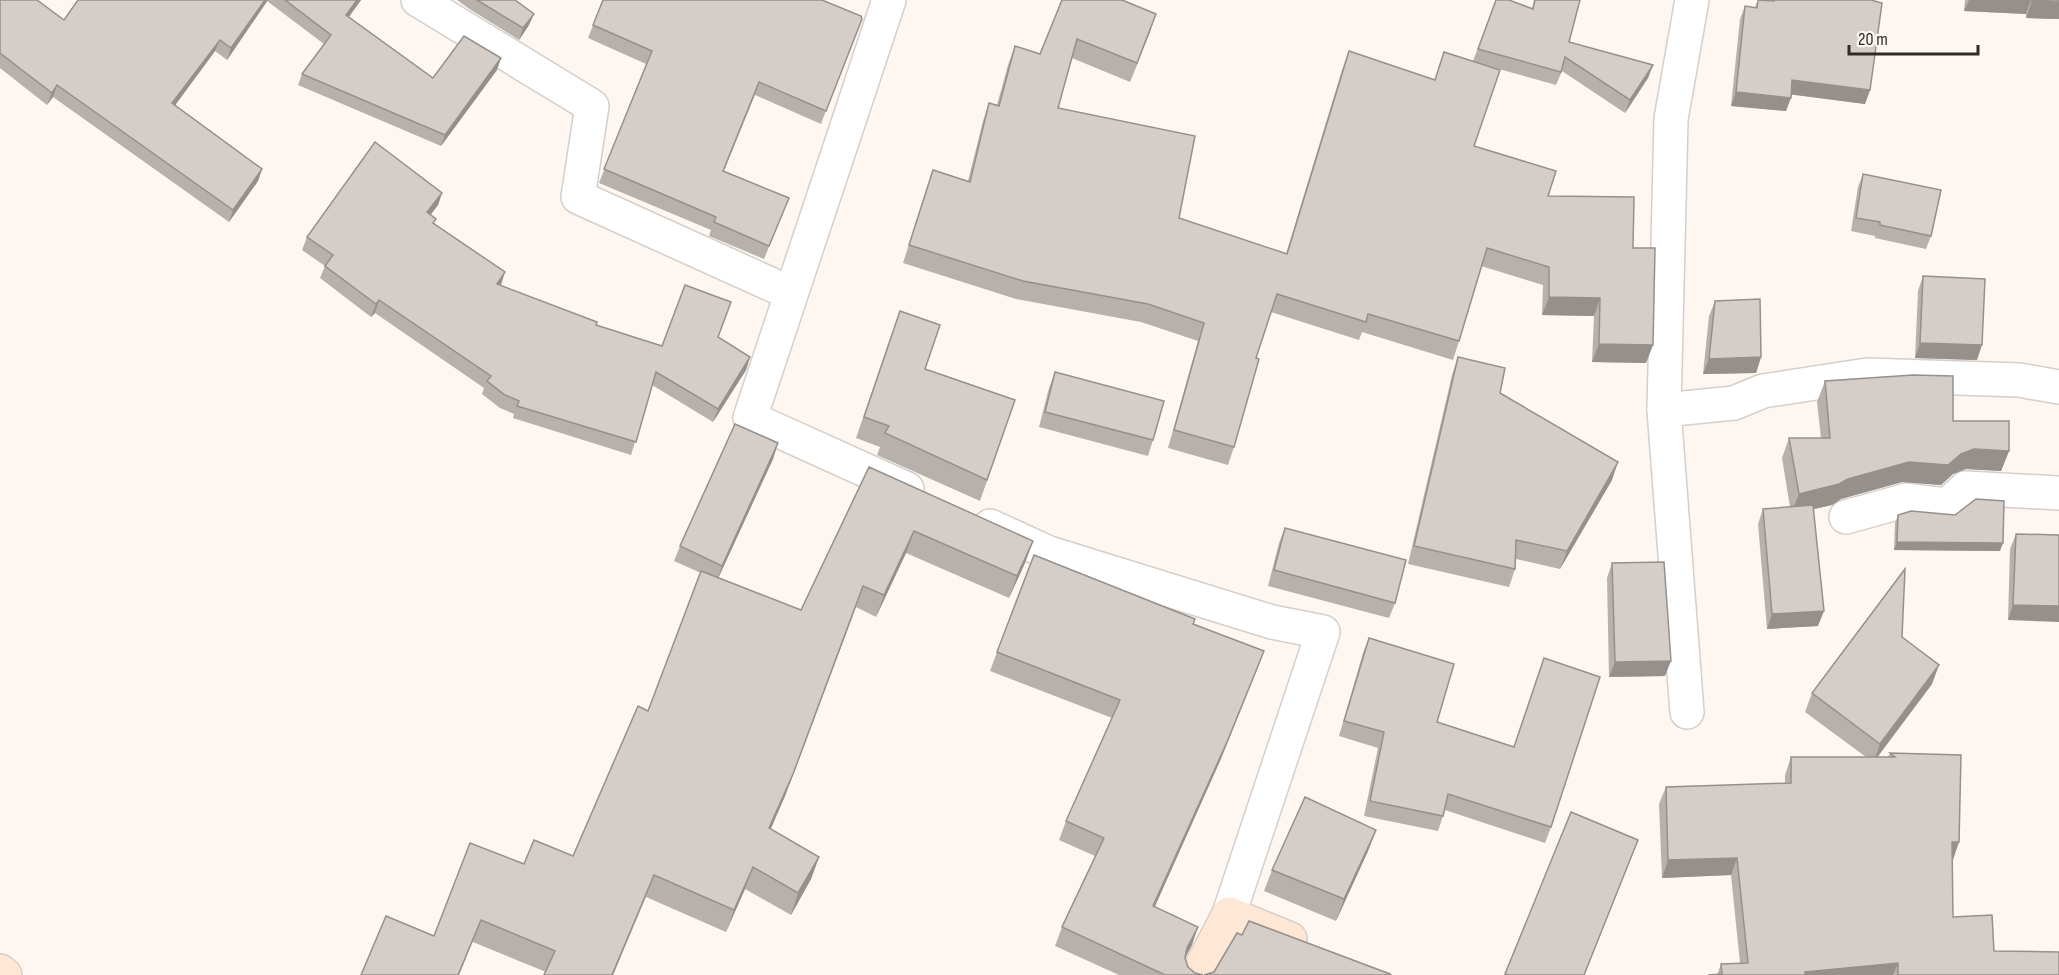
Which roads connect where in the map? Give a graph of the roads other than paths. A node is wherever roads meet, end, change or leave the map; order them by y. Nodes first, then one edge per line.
1 (418, 0) edge
2 (889, 0) edge
3 (1692, 0) edge
4 (790, 293) junction
5 (2059, 387) edge
6 (1664, 410) junction
7 (2059, 493) edge
8 (930, 499) edge
9 (962, 514) edge
10 (1846, 517) dead end
11 (1687, 712) dead end
12 (1229, 914) junction
13 (1322, 951) edge
14 (0, 971) edge
15 (5, 975) edge
16 (1197, 975) edge

1 - 4 street
2 - 4 street
3 - 6 street
4 - 8 street
5 - 6 street
6 - 11 street
7 - 10 street
9 - 12 street
12 - 13 street
12 - 16 street
14 - 15 street

